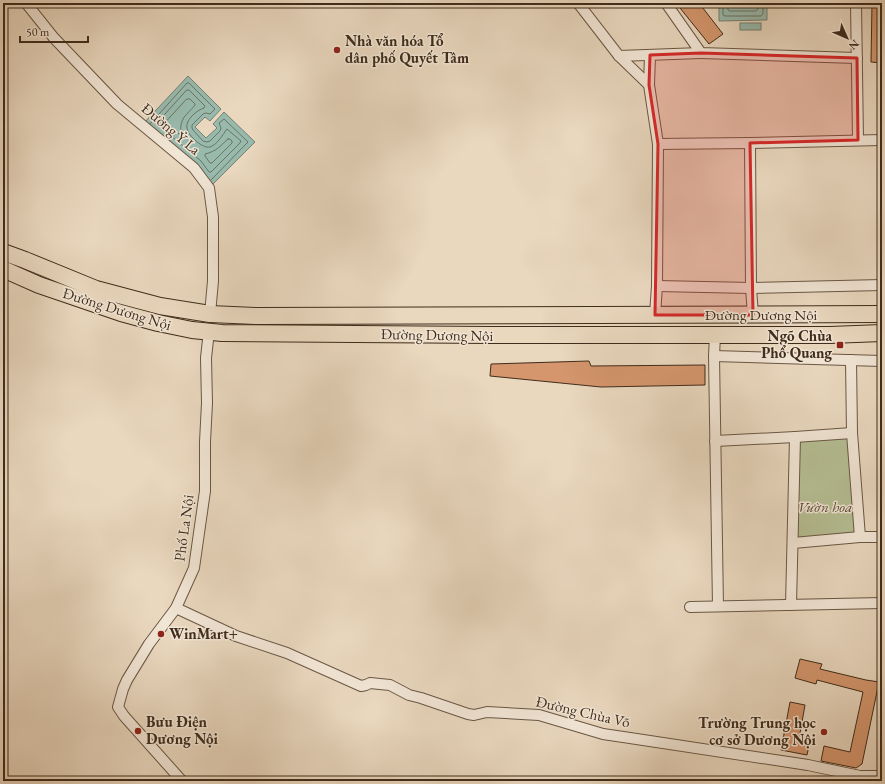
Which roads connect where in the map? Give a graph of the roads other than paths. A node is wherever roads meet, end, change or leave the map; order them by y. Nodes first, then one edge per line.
1 (26, 3) edge
2 (578, 3) edge
3 (666, 3) edge
4 (856, 3) edge
5 (701, 52) junction
6 (650, 55) junction
7 (619, 56) junction
8 (856, 58) junction
9 (649, 85) junction
10 (858, 140) junction
11 (882, 140) edge
12 (750, 143) junction
13 (658, 144) junction
14 (3, 252) edge
15 (3, 269) edge
16 (657, 286) junction
17 (882, 286) edge
18 (751, 288) junction
19 (210, 314) junction
20 (882, 314) edge
21 (655, 315) junction
22 (753, 315) junction
23 (208, 331) junction
24 (882, 333) edge
25 (715, 335) junction
26 (714, 356) junction
27 (851, 360) junction
28 (882, 361) edge
29 (852, 433) junction
30 (795, 437) junction
31 (715, 441) junction
32 (860, 537) junction
33 (882, 537) edge
34 (793, 543) junction
35 (882, 603) edge
36 (791, 605) junction
37 (718, 606) junction
38 (690, 607) dead end
39 (176, 608) junction
40 (882, 776) edge
41 (849, 777) edge
42 (182, 781) edge

1 - 19 street, Đường Ỷ La
2 - 7 street
3 - 5 street
4 - 8 street
5 - 6 street
5 - 8 street
6 - 7 street
6 - 9 street
7 - 9 street
8 - 10 street
9 - 13 street
10 - 11 street
10 - 12 street
12 - 13 street
12 - 18 street
13 - 16 street
14 - 19 main road, Đường Dương Nội
15 - 23 main road, Đường Dương Nội
16 - 18 street
16 - 21 street
17 - 18 street
18 - 22 street
19 - 21 main road, Đường Dương Nội
19 - 23 main road
20 - 22 main road, Đường Dương Nội
21 - 22 main road, Đường Dương Nội
23 - 25 main road, Đường Dương Nội
23 - 39 street, Phố La Nội
24 - 25 main road, Đường Dương Nội
25 - 26 street
26 - 27 street
26 - 31 street
27 - 28 street
27 - 29 street
29 - 30 street
29 - 32 street
30 - 31 street
30 - 34 street
31 - 37 street
32 - 33 street
32 - 34 street
34 - 36 street
35 - 36 street
36 - 37 street
37 - 38 street
39 - 41 street, Đường Chùa Võ
39 - 42 street, Phố La Nội
40 - 41 street, Đường Chùa Võ

